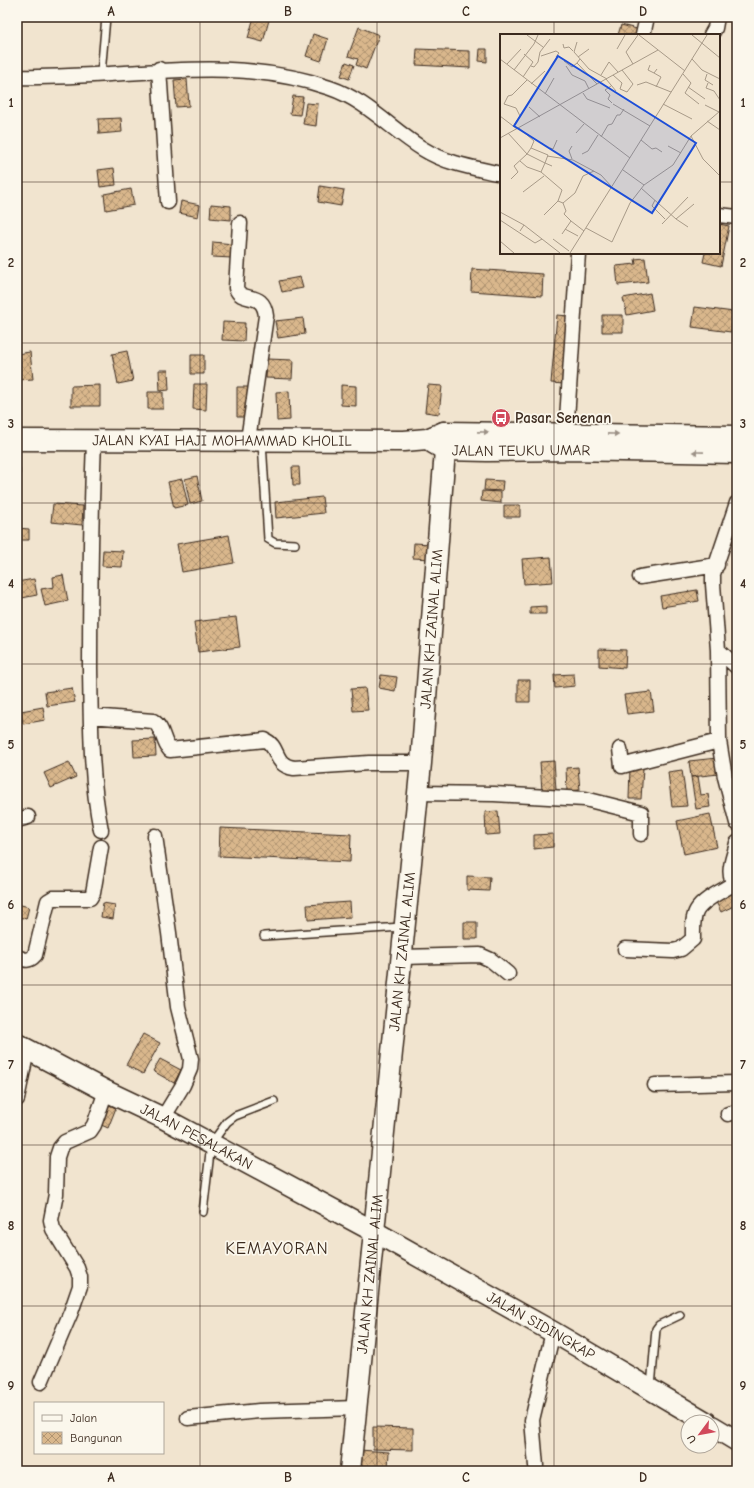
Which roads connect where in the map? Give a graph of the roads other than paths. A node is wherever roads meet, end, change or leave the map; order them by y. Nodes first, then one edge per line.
1 (106, 17) edge
2 (647, 17) edge
3 (717, 17) edge
4 (643, 34) edge
5 (712, 34) edge
6 (158, 70) junction
7 (101, 74) junction
8 (17, 77) edge
9 (500, 174) edge
10 (168, 202) dead end
11 (720, 215) edge
12 (737, 217) edge
13 (240, 223) dead end
14 (578, 254) edge
15 (566, 434) junction
16 (737, 436) edge
17 (17, 440) edge
18 (255, 440) junction
19 (439, 440) junction
20 (94, 441) junction
21 (737, 453) edge
22 (737, 503) edge
23 (295, 544) dead end
24 (717, 565) junction
25 (640, 577) dead end
26 (718, 650) junction
27 (737, 666) edge
28 (91, 716) junction
29 (719, 741) junction
30 (620, 749) dead end
31 (420, 763) junction
32 (418, 793) junction
33 (737, 823) edge
34 (101, 830) dead end
35 (641, 834) dead end
36 (154, 836) dead end
37 (737, 843) edge
38 (101, 848) dead end
39 (735, 886) edge
40 (405, 927) junction
41 (264, 936) dead end
42 (626, 949) dead end
43 (17, 957) edge
44 (402, 957) junction
45 (508, 974) dead end
46 (22, 1047) edge
47 (737, 1082) edge
48 (655, 1085) dead end
49 (106, 1091) junction
50 (17, 1099) edge
51 (274, 1101) dead end
52 (163, 1118) junction
53 (211, 1144) junction
54 (203, 1212) dead end
55 (375, 1232) junction
56 (680, 1315) dead end
57 (553, 1332) junction
58 (41, 1382) dead end
59 (650, 1390) junction
60 (357, 1408) junction
61 (692, 1414) edge
62 (188, 1418) dead end
63 (720, 1431) edge
64 (737, 1441) edge
65 (536, 1466) dead end
66 (350, 1471) edge

1 - 7 lane
2 - 4 street
3 - 5 street
6 - 7 street
6 - 9 street
6 - 10 street
7 - 8 street
11 - 12 street
13 - 18 street
14 - 15 street
15 -> 16 street, JALAN TEUKU UMAR
19 -> 15 street, JALAN TEUKU UMAR
17 - 20 street, JALAN KYAI HAJI MOHAMMAD KHOLIL
18 - 19 street, JALAN KYAI HAJI MOHAMMAD KHOLIL
18 - 20 street, JALAN KYAI HAJI MOHAMMAD KHOLIL
18 - 23 lane
21 -> 19 street, JALAN TEUKU UMAR
19 - 31 street, JALAN KH ZAINAL ALIM
20 - 28 street
22 - 24 street
24 - 25 street
24 - 26 street
26 - 27 street
26 - 29 street
28 - 31 street
28 - 34 street
29 - 30 street
29 - 33 street
31 - 32 street, JALAN KH ZAINAL ALIM
32 - 35 street
32 - 40 street, JALAN KH ZAINAL ALIM
36 - 52 street
37 - 39 street
38 - 43 street
39 - 42 street
40 - 41 lane
40 - 44 street, JALAN KH ZAINAL ALIM
44 - 45 street
44 - 55 street, JALAN KH ZAINAL ALIM
46 - 49 street, JALAN PESALAKAN
46 - 50 street
47 - 48 street
49 - 52 street, JALAN PESALAKAN
49 - 58 street
51 - 53 lane
52 - 53 street, JALAN PESALAKAN
53 - 54 lane
53 - 55 street, JALAN PESALAKAN
55 - 57 street, JALAN SIDINGKAP
55 - 60 street, JALAN KH ZAINAL ALIM
56 - 59 lane
57 - 59 street, JALAN SIDINGKAP
57 - 65 street
59 - 61 street, JALAN SIDINGKAP
60 - 62 street
60 - 66 street, JALAN KH ZAINAL ALIM
63 - 64 street

